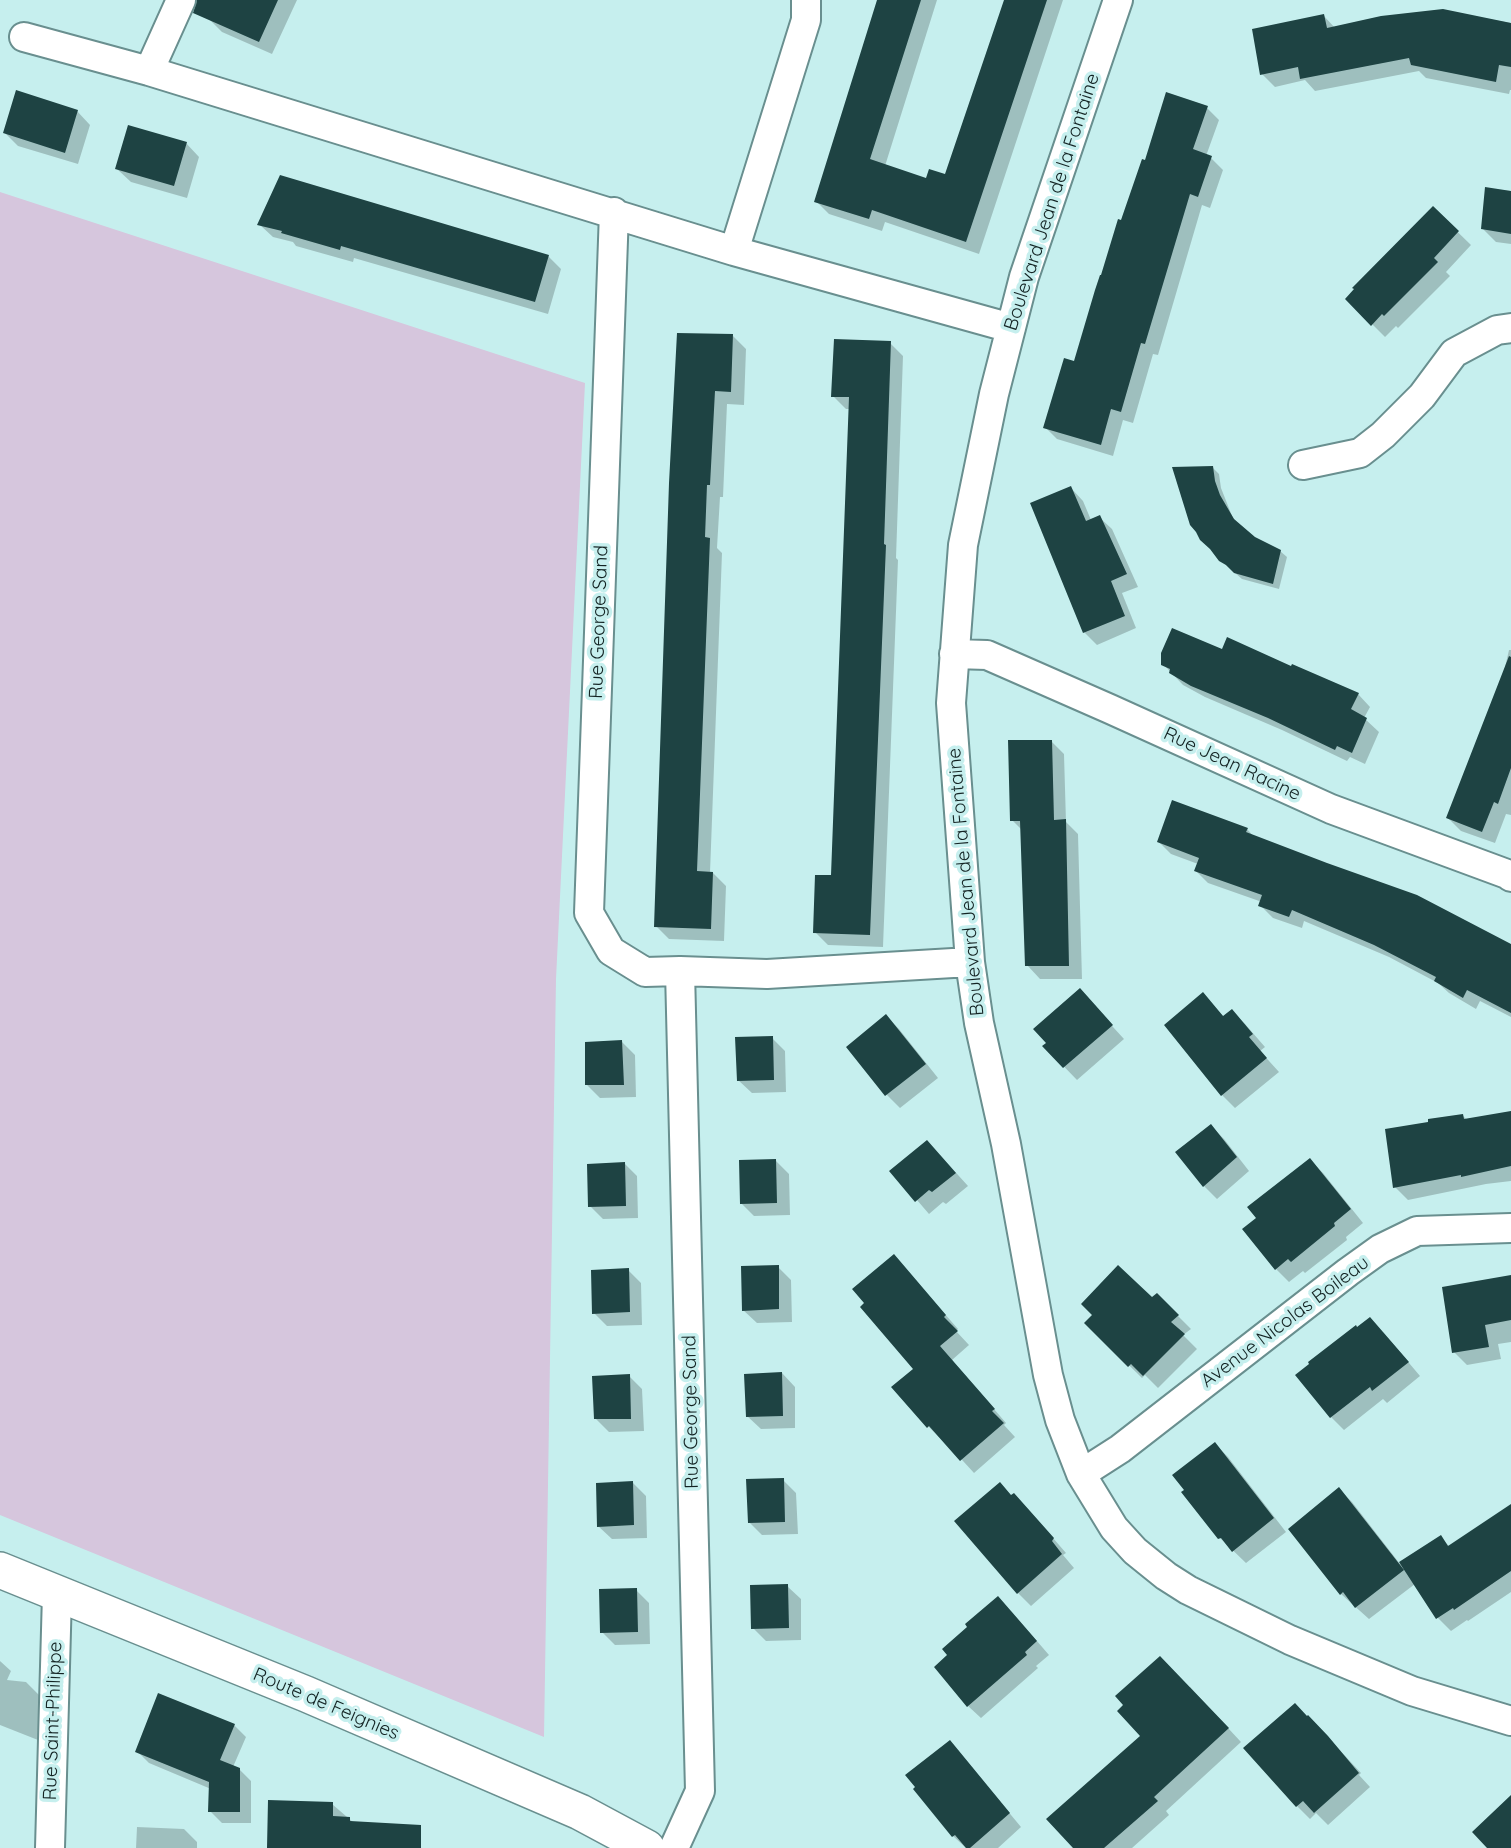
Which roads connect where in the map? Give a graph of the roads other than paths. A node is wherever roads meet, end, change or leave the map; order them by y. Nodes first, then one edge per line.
1 (181, 0) edge
2 (806, 0) edge
3 (1118, 0) edge
4 (24, 37) dead end
5 (149, 71) junction
6 (614, 212) junction
7 (734, 251) junction
8 (1011, 328) junction
9 (1511, 328) edge
10 (1303, 465) dead end
11 (954, 654) junction
12 (1510, 873) edge
13 (970, 962) junction
14 (680, 971) junction
15 (1511, 1228) edge
16 (1080, 1474) junction
17 (0, 1570) edge
18 (57, 1594) junction
19 (1511, 1721) edge
20 (50, 1848) edge
21 (647, 1848) edge
22 (674, 1848) edge

1 - 5 street
2 - 7 street
3 - 8 street, Boulevard Jean de la Fontaine
4 - 5 street
5 - 6 street
6 - 7 street
6 - 14 street, Rue George Sand
7 - 8 street
8 - 11 street, Boulevard Jean de la Fontaine
9 - 10 street
11 - 12 street, Rue Jean Racine
11 - 13 street, Boulevard Jean de la Fontaine
13 - 14 street, Rue George Sand
13 - 16 street, Boulevard Jean de la Fontaine
14 - 22 street, Rue George Sand
15 - 16 street, Avenue Nicolas Boileau
16 - 19 street, Boulevard Jean de la Fontaine
17 - 18 street, Route de Feignies
18 - 20 street, Rue Saint-Philippe
18 - 21 street, Route de Feignies

